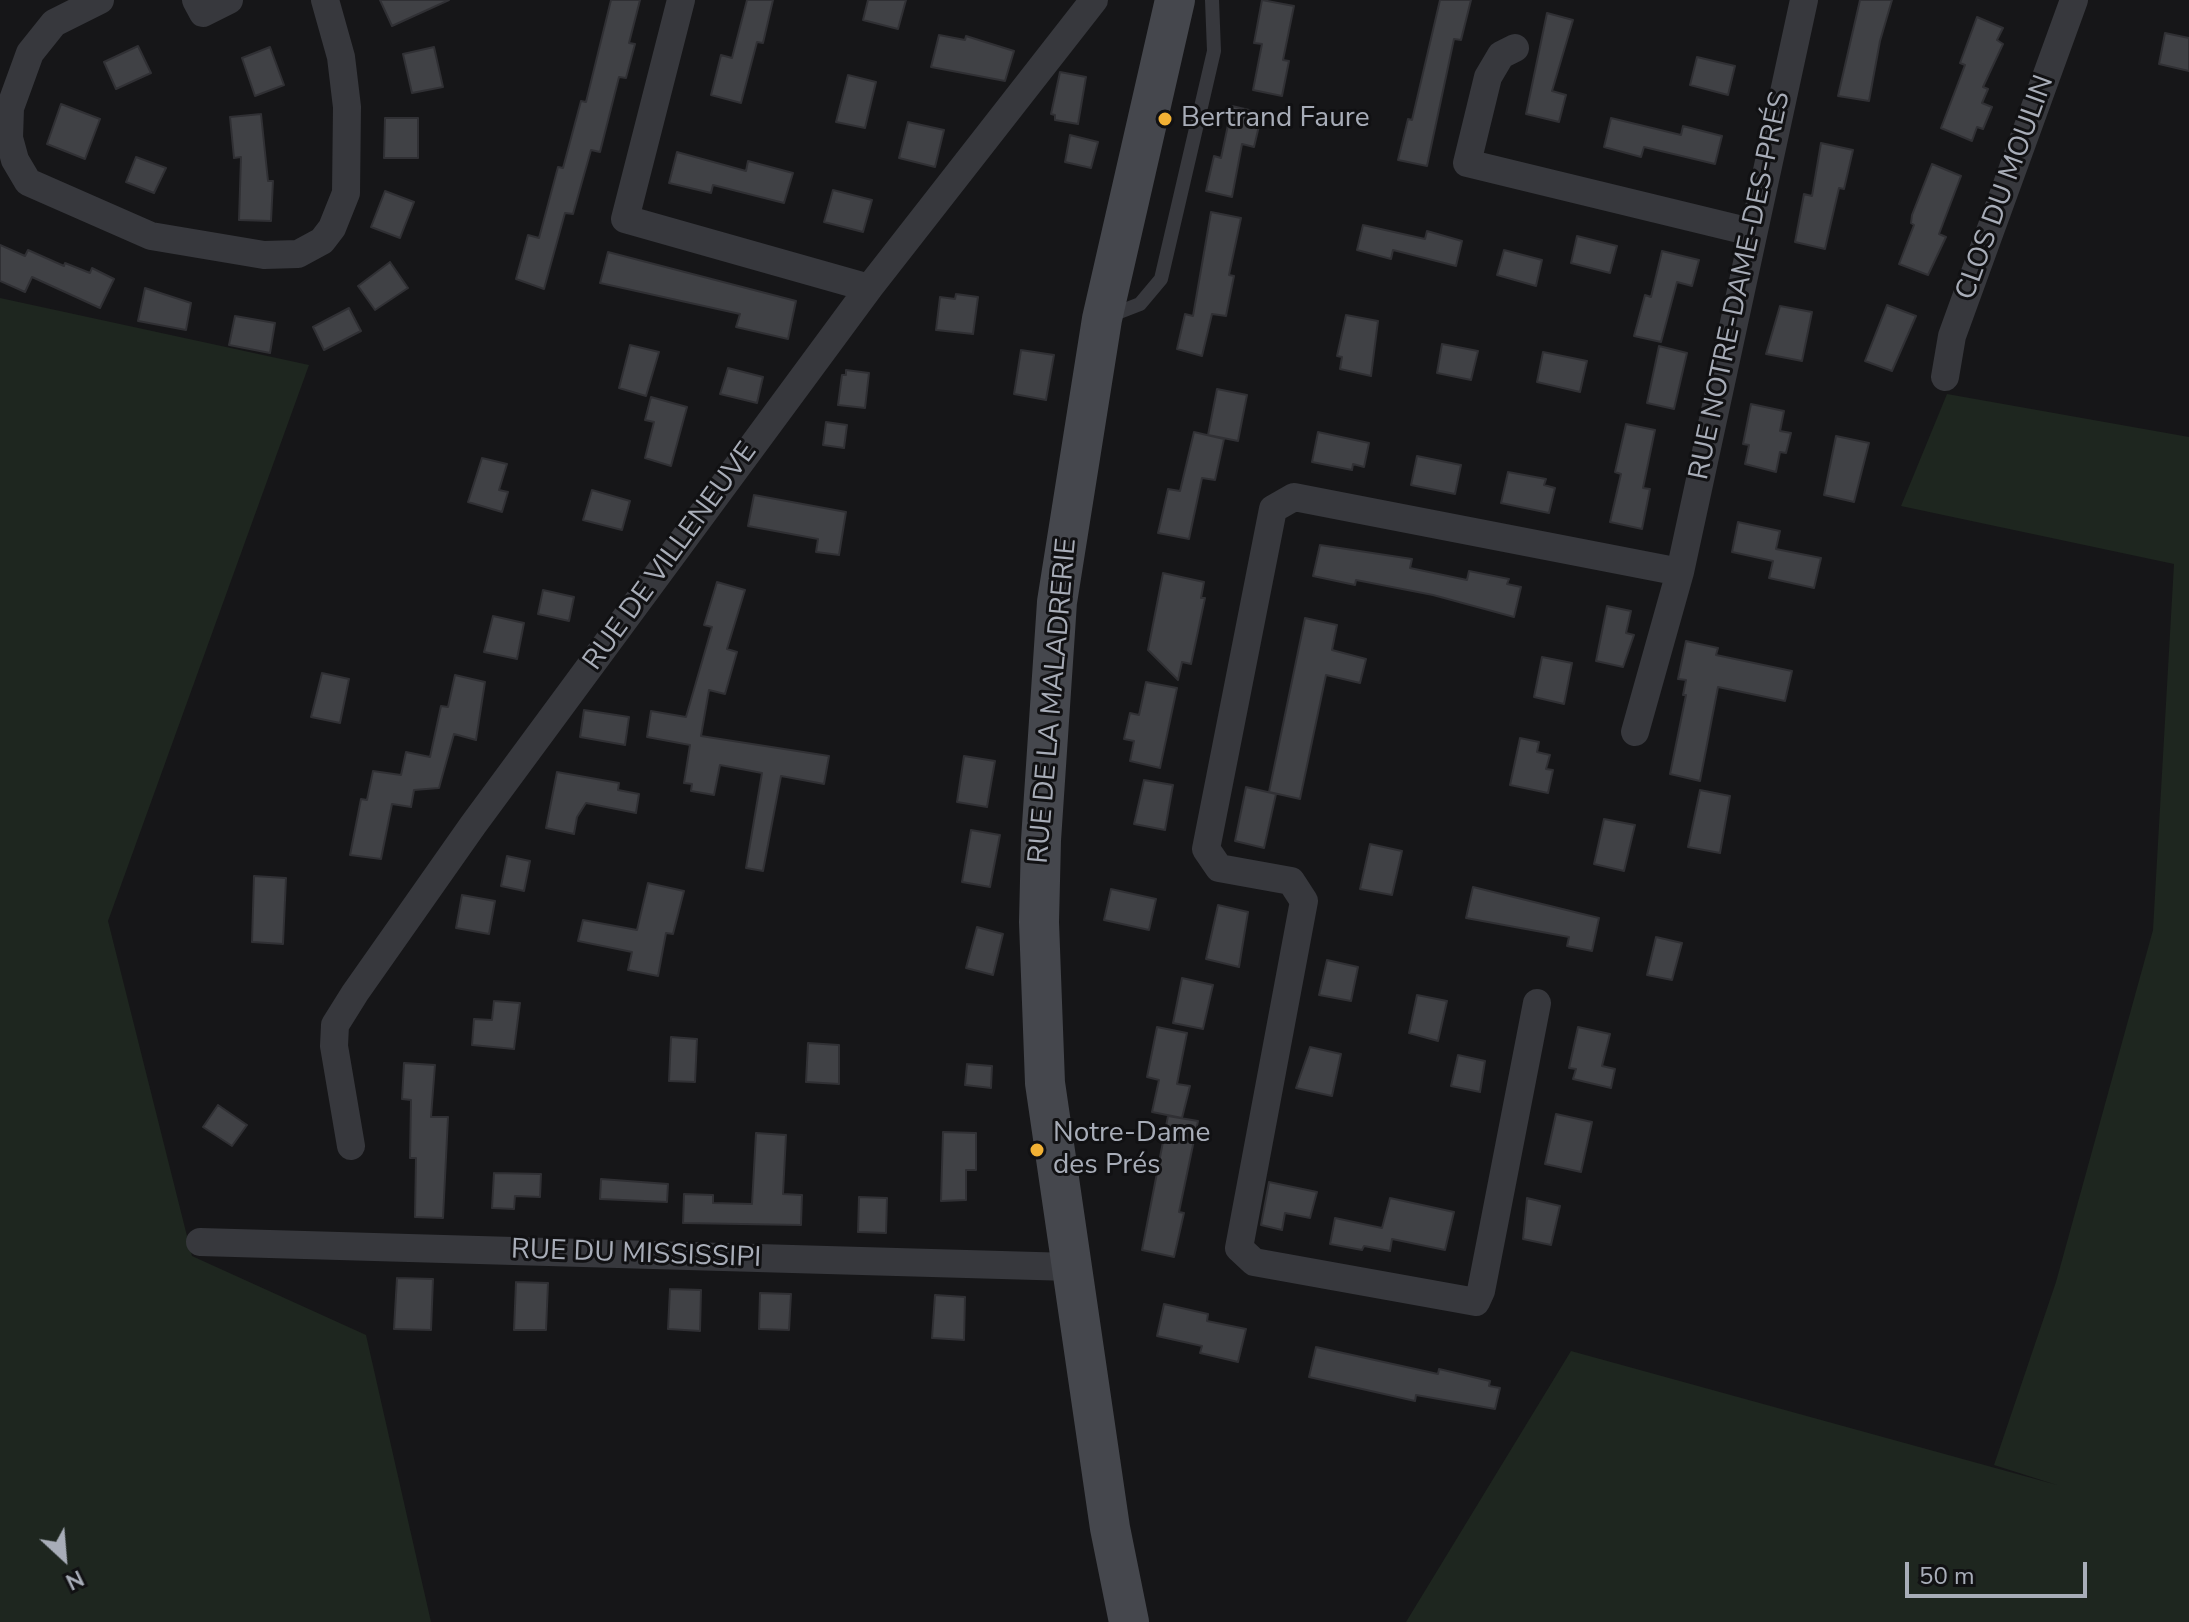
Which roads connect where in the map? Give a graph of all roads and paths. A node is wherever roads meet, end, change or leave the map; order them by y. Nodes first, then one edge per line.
1 (100, 0) edge
2 (196, 0) edge
3 (229, 0) edge
4 (325, 0) edge
5 (681, 0) edge
6 (1094, 0) edge
7 (1175, 0) edge
8 (1212, 0) edge
9 (1804, 0) edge
10 (2074, 0) edge
11 (1515, 48) dead end
12 (1751, 232) junction
13 (869, 288) junction
14 (1102, 319) junction
15 (1945, 377) dead end
16 (1680, 572) junction
17 (1635, 732) dead end
18 (1537, 1003) dead end
19 (351, 1146) dead end
20 (200, 1242) dead end
21 (1071, 1267) junction
22 (1129, 1622) edge

1 - 4 street
2 - 3 street
5 - 13 street
6 - 13 street, RUE DE VILLENEUVE
7 - 14 main road, RUE DE LA MALADRERIE
8 - 14 lane
9 - 12 street, RUE NOTRE-DAME-DES-PRÉS
10 - 15 street, CLOS DU MOULIN
11 - 12 street
12 - 16 street, RUE NOTRE-DAME-DES-PRÉS
13 - 19 street, RUE DE VILLENEUVE
14 - 21 main road, RUE DE LA MALADRERIE
16 - 17 street, RUE NOTRE-DAME-DES-PRÉS
16 - 18 street
20 - 21 street, RUE DU MISSISSIPI
21 - 22 main road, RUE DE LA MALADRERIE

